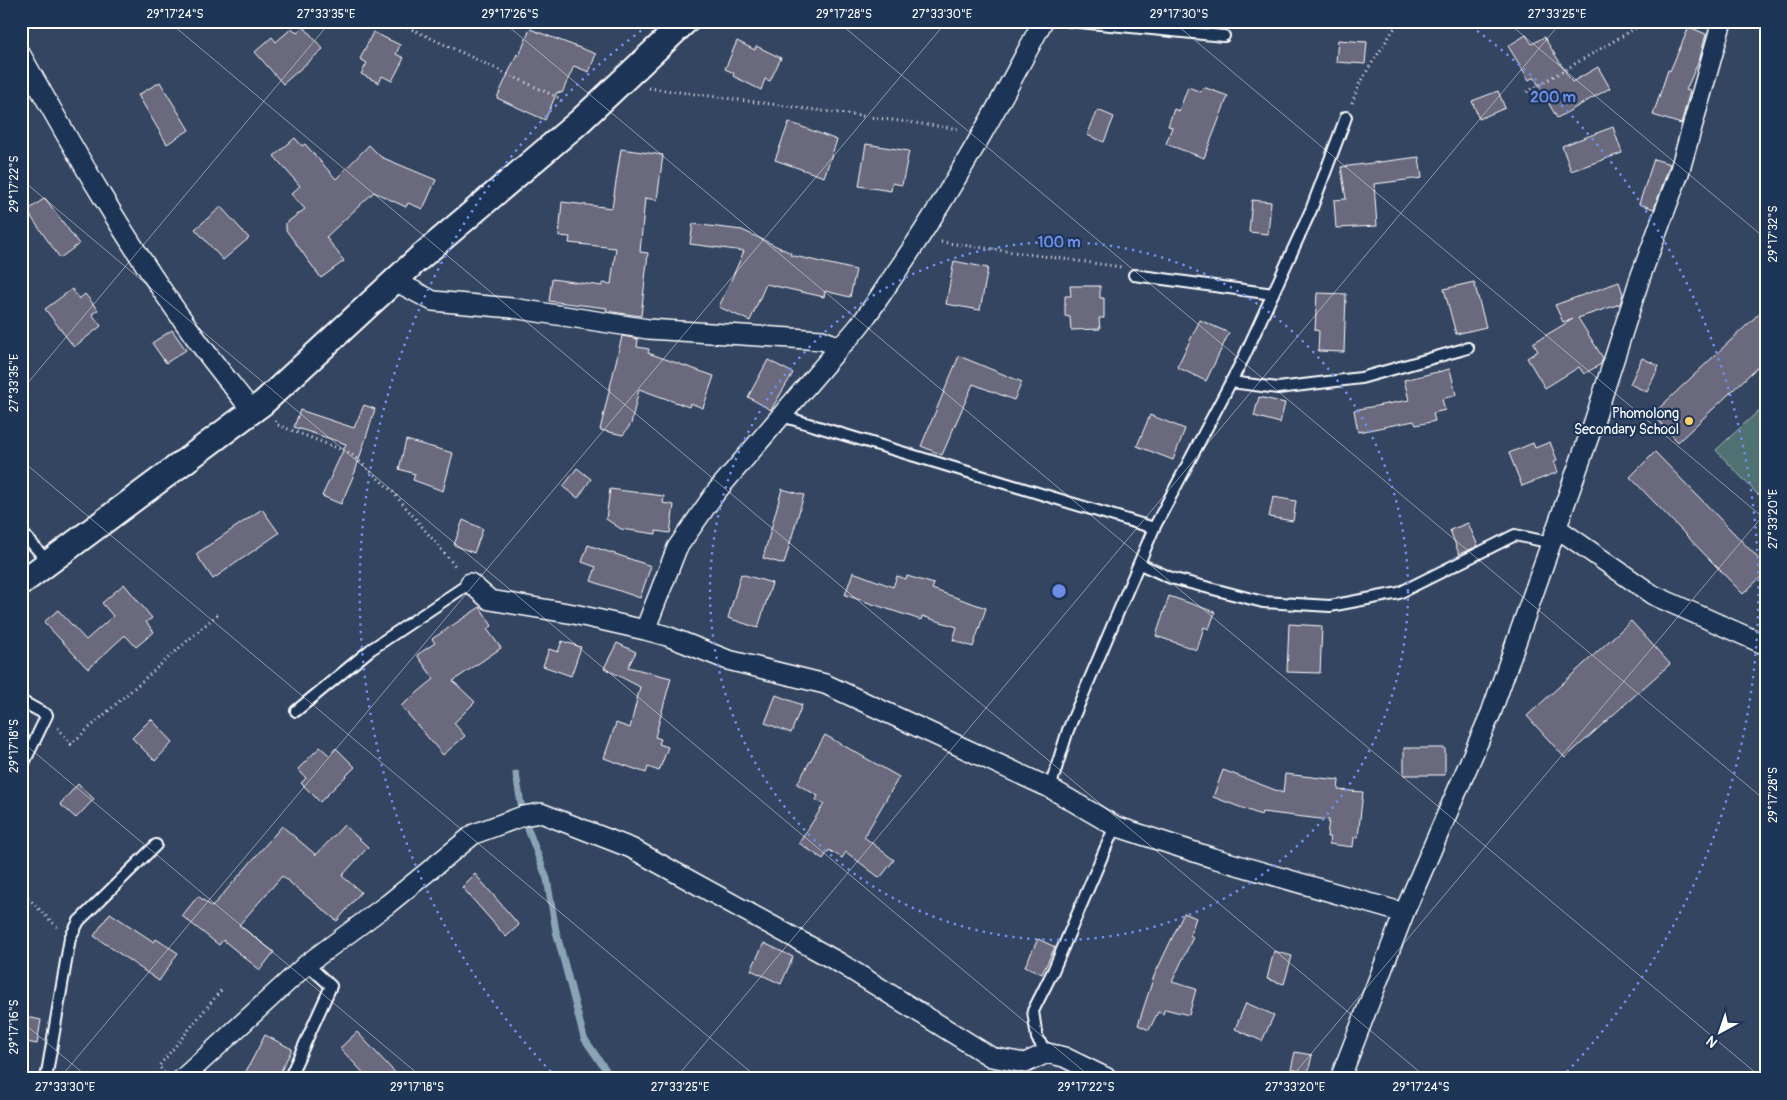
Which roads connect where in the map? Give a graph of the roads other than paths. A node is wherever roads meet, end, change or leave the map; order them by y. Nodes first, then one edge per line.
1 (686, 21) edge
2 (1043, 21) edge
3 (1069, 21) edge
4 (1722, 21) edge
5 (1224, 36) dead end
6 (21, 55) edge
7 (1346, 117) road end
8 (1139, 276) road end
9 (395, 281) junction
10 (1272, 294) junction
11 (840, 347) junction
12 (1468, 348) dead end
13 (1231, 382) junction
14 (257, 407) junction
15 (782, 416) junction
16 (1154, 528) junction
17 (21, 531) edge
18 (1554, 535) junction
19 (48, 562) junction
20 (1140, 564) junction
21 (21, 583) edge
22 (470, 583) joint
23 (645, 630) junction
24 (1766, 645) edge
25 (21, 701) edge
26 (296, 710) dead end
27 (21, 769) edge
28 (1050, 788) junction
29 (1115, 826) junction
30 (156, 845) dead end
31 (1404, 913) junction
32 (307, 964) junction
33 (1047, 1053) junction
34 (46, 1079) edge
35 (182, 1079) edge
36 (289, 1079) edge
37 (1109, 1079) edge
38 (1340, 1079) edge

1 - 9 street
2 - 11 street
3 - 5 lane
4 - 18 street
6 - 14 street
7 - 10 lane
8 - 10 lane
9 - 11 street
9 - 14 street
10 - 13 lane
11 - 15 street
12 - 13 lane
13 - 16 lane
14 - 19 street
15 - 16 lane
15 - 23 street
16 - 20 lane
17 - 19 lane
18 - 20 lane
18 - 24 street
18 - 31 street
19 - 21 street
20 - 28 lane
22 - 23 street
22 - 26 lane
23 - 28 street
25 - 27 lane
28 - 29 street
29 - 31 street
29 - 33 lane
30 - 34 lane
31 - 38 street
32 - 33 street
32 - 35 street
32 - 36 lane
33 - 37 street

